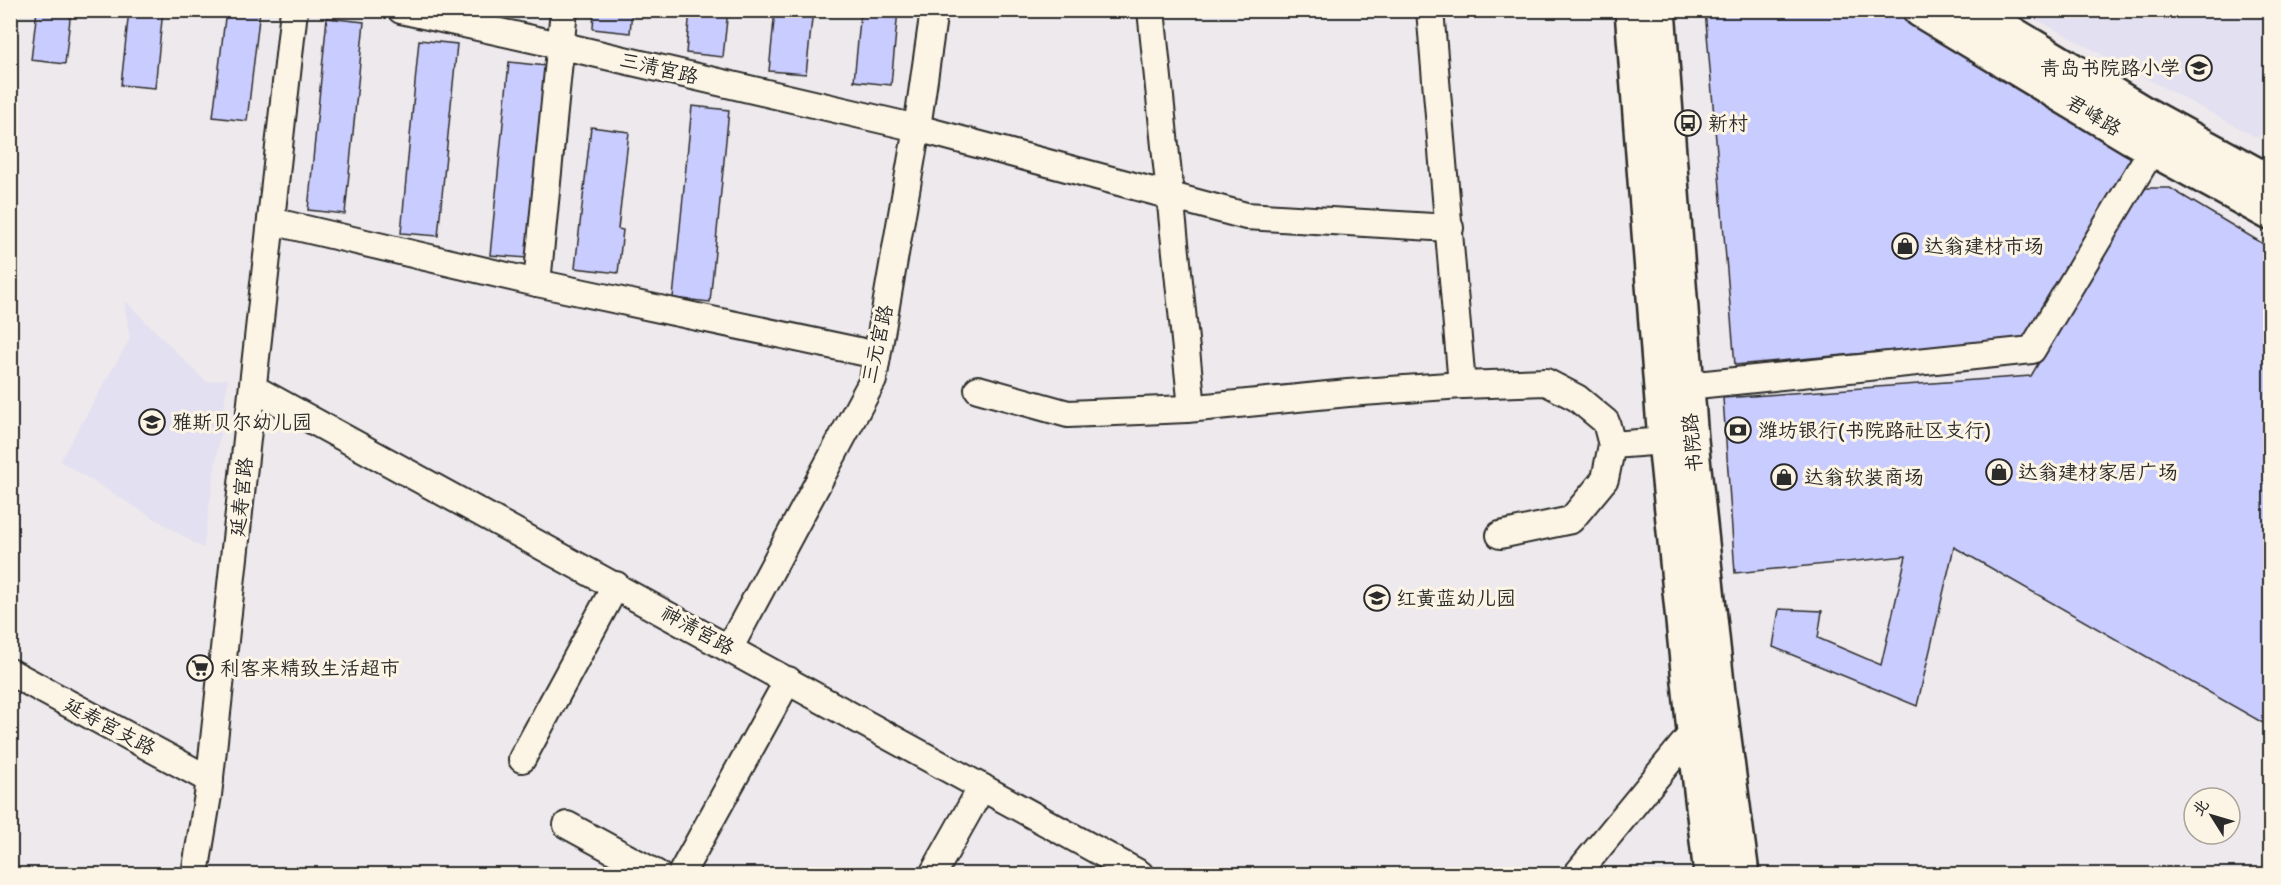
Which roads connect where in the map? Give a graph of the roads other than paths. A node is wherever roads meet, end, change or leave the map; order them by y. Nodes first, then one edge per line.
1 (294, 10) edge
2 (401, 10) edge
3 (564, 10) edge
4 (934, 10) edge
5 (1151, 10) edge
6 (1430, 10) edge
7 (1632, 10) edge
8 (1658, 10) edge
9 (1920, 10) edge
10 (1973, 10) edge
11 (560, 45) junction
12 (917, 128) junction
13 (2160, 137) junction
14 (2271, 182) edge
15 (1168, 195) junction
16 (2271, 213) edge
17 (271, 221) junction
18 (1450, 228) junction
19 (537, 284) junction
20 (877, 355) junction
21 (1462, 385) junction
22 (1687, 386) junction
23 (253, 388) junction
24 (978, 389) dead end
25 (1192, 408) junction
26 (1665, 441) junction
27 (1612, 445) junction
28 (1500, 536) dead end
29 (616, 585) junction
30 (730, 647) junction
31 (10, 672) edge
32 (788, 680) junction
33 (1694, 731) junction
34 (522, 759) dead end
35 (210, 780) junction
36 (982, 787) junction
37 (567, 825) dead end
38 (1133, 873) edge
39 (195, 874) edge
40 (657, 874) edge
41 (681, 874) edge
42 (933, 874) edge
43 (1577, 874) edge
44 (1711, 874) edge
45 (1742, 874) edge

1 - 17 street, 延寿宫路
2 - 11 street, 三清宫路
3 - 11 street
4 - 12 street, 三元宫路
5 - 15 street
6 - 18 street
7 - 26 main road, 书院路
8 - 22 main road, 书院路
9 - 13 main road, 君峰路
10 - 13 main road, 君峰路
11 - 12 street, 三清宫路
11 - 19 street
12 - 15 street, 三清宫路
12 - 20 street, 三元宫路
13 - 14 main road, 君峰路
13 - 16 main road, 君峰路
13 - 22 street
15 - 18 street, 三清宫路
15 - 25 street
17 - 19 street
17 - 23 street, 延寿宫路
18 - 21 street
19 - 20 street
20 - 30 street, 三元宫路
21 - 25 street
21 - 27 street
22 - 45 main road, 书院路
23 - 29 street, 神清宫路
23 - 35 street, 延寿宫路
24 - 25 street
26 - 27 street
26 - 33 main road, 书院路
27 - 28 street
29 - 30 street, 神清宫路
29 - 34 street
30 - 32 street, 神清宫路
31 - 35 street, 延寿宫支路
32 - 36 street, 神清宫路
32 - 41 street
33 - 43 street
33 - 44 main road, 书院路
35 - 39 street, 延寿宫路
36 - 38 street, 神清宫路
36 - 42 street
37 - 40 street

